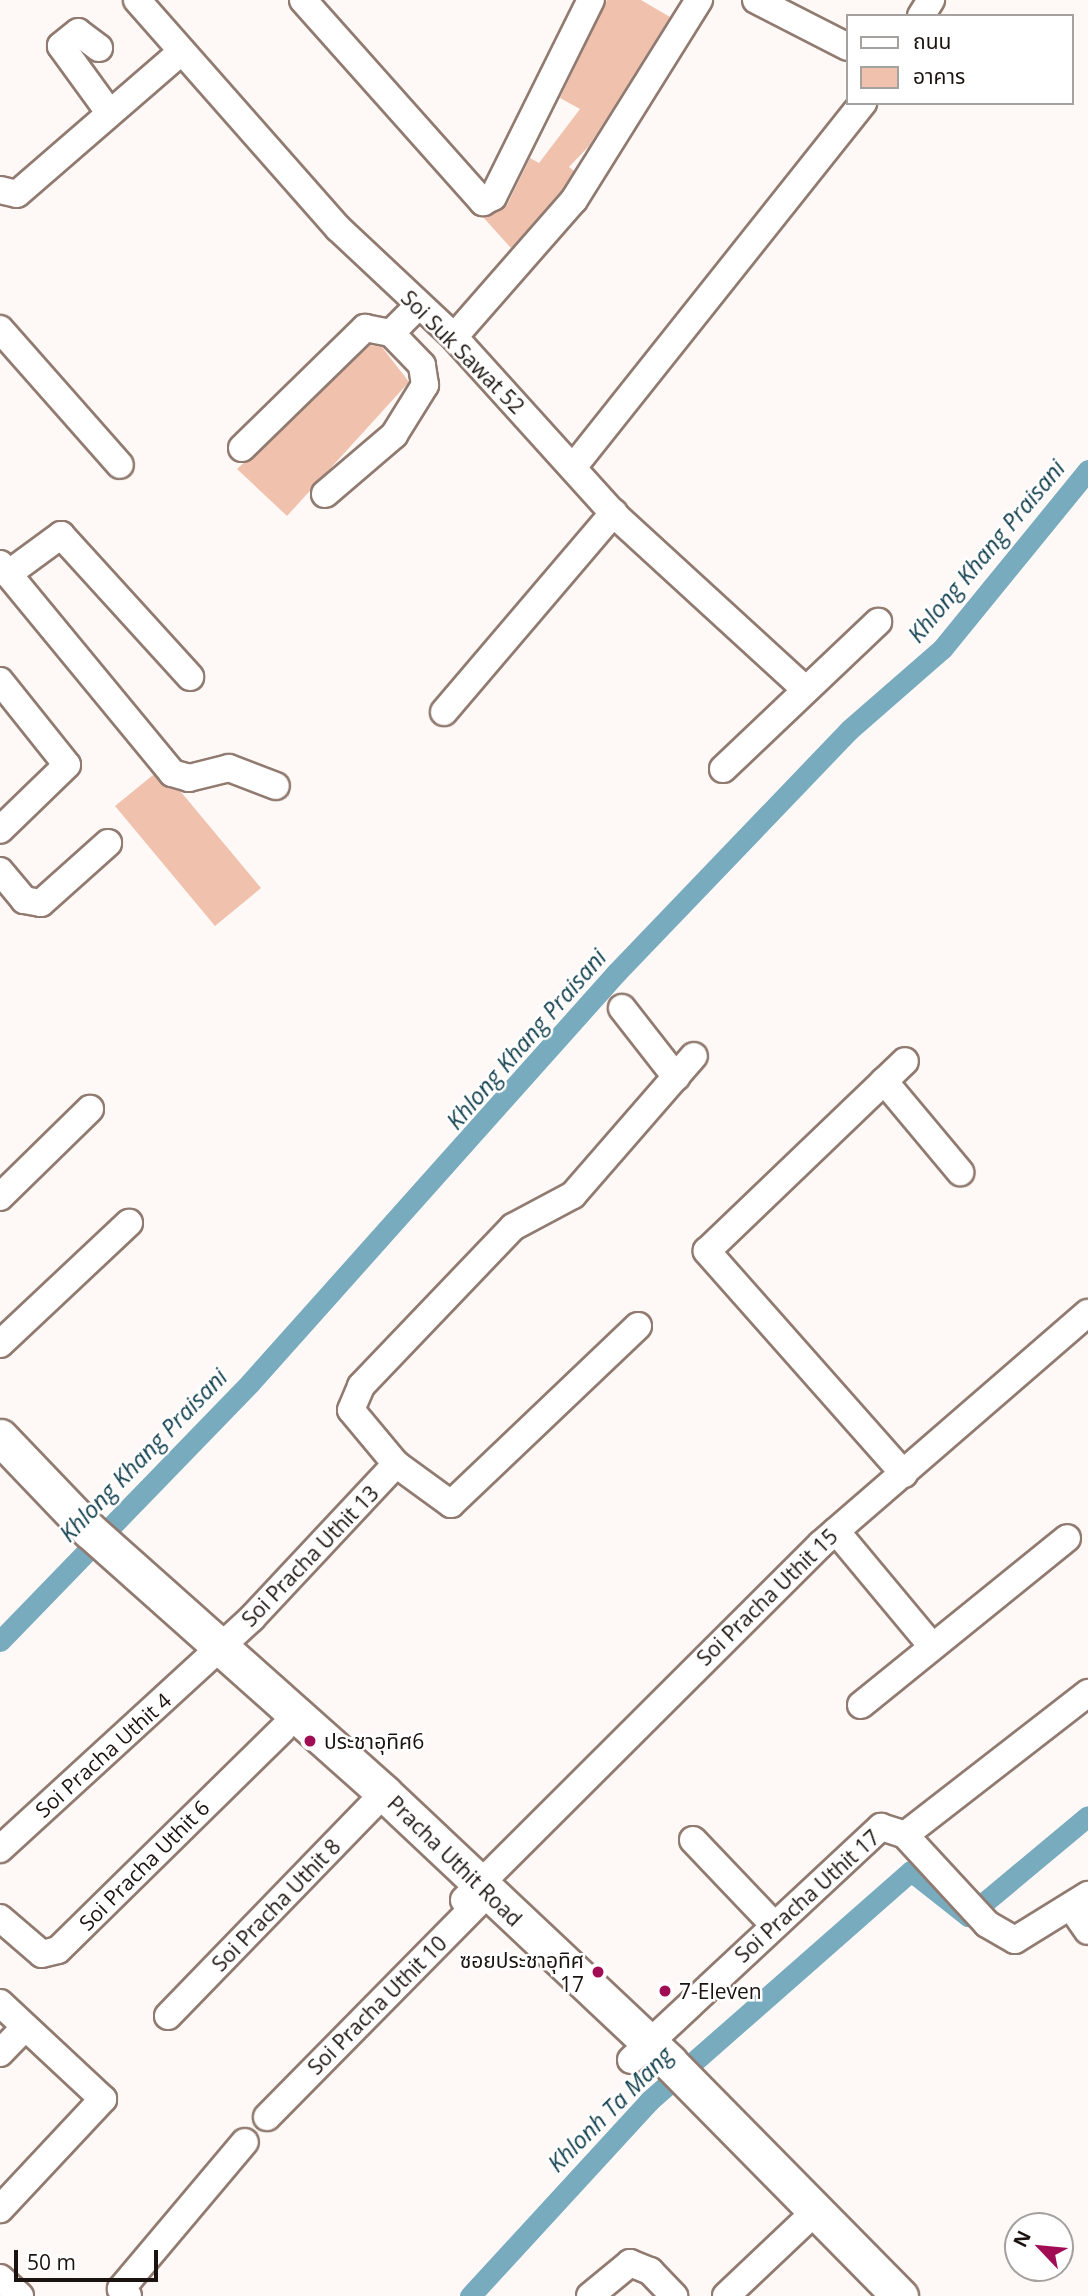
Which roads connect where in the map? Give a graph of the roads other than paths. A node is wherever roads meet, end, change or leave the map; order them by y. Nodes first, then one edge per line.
1 (137, 0) edge
2 (303, 0) edge
3 (591, 0) edge
4 (699, 0) edge
5 (756, 0) edge
6 (846, 46) edge
7 (99, 48) dead end
8 (182, 51) junction
9 (861, 105) edge
10 (109, 112) junction
11 (0, 190) edge
12 (418, 306) junction
13 (0, 329) edge
14 (391, 332) junction
15 (454, 337) junction
16 (242, 448) dead end
17 (575, 464) junction
18 (120, 465) dead end
19 (324, 494) dead end
20 (614, 512) junction
21 (4, 569) edge
22 (878, 622) dead end
23 (190, 677) dead end
24 (0, 681) edge
25 (804, 688) junction
26 (444, 712) dead end
27 (723, 769) dead end
28 (276, 786) dead end
29 (0, 830) edge
30 (108, 843) dead end
31 (0, 871) edge
32 (622, 1008) dead end
33 (694, 1056) dead end
34 (905, 1061) dead end
35 (676, 1077) junction
36 (884, 1082) junction
37 (90, 1109) dead end
38 (960, 1172) dead end
39 (0, 1197) edge
40 (129, 1223) dead end
41 (1088, 1313) edge
42 (638, 1326) dead end
43 (0, 1343) edge
44 (0, 1437) edge
45 (0, 1462) edge
46 (396, 1464) junction
47 (904, 1474) junction
48 (836, 1531) junction
49 (1068, 1538) dead end
50 (93, 1545) junction
51 (931, 1645) junction
52 (214, 1654) junction
53 (1088, 1693) edge
54 (861, 1705) dead end
55 (283, 1728) junction
56 (376, 1801) junction
57 (905, 1835) junction
58 (693, 1840) dead end
59 (0, 1849) edge
60 (476, 1896) junction
61 (1079, 1901) edge
62 (0, 1918) edge
63 (773, 1924) junction
64 (1088, 1931) edge
65 (0, 2003) edge
66 (168, 2017) dead end
67 (25, 2027) junction
68 (0, 2053) edge
69 (650, 2061) junction
70 (267, 2118) dead end
71 (245, 2141) dead end
72 (0, 2209) edge
73 (808, 2218) junction
74 (0, 2278) edge
75 (124, 2292) edge
76 (20, 2296) edge
77 (590, 2296) edge
78 (674, 2296) edge
79 (726, 2296) edge
80 (869, 2296) edge
81 (900, 2296) edge

1 - 8 street, Soi Suk Sawat 52
2 - 3 street
4 - 15 street
5 - 6 street
7 - 10 street
8 - 10 street
8 - 12 street, Soi Suk Sawat 52
9 - 17 street
10 - 11 street
12 - 14 street
12 - 15 street, Soi Suk Sawat 52
13 - 18 street
14 - 16 street
14 - 19 street
15 - 17 street, Soi Suk Sawat 52
17 - 20 street, Soi Suk Sawat 52
20 - 25 street, Soi Suk Sawat 52
20 - 26 street
21 - 23 street
21 - 28 street
22 - 25 street
24 - 29 street
25 - 27 street
30 - 31 street
32 - 35 street
33 - 35 street
34 - 36 street
35 - 46 street
36 - 38 street
36 - 47 street
37 - 39 street
40 - 43 street
41 - 47 street, Soi Pracha Uthit 15
42 - 46 street
44 - 50 main road, Pracha Uthit Road
45 - 50 main road, Pracha Uthit Road
46 - 52 street, Soi Pracha Uthit 13
47 - 48 street, Soi Pracha Uthit 15
48 - 51 street
48 - 60 street, Soi Pracha Uthit 15
49 - 51 street
50 - 52 main road, Pracha Uthit Road
51 - 54 street
52 - 55 main road, Pracha Uthit Road
52 - 56 main road, Pracha Uthit Road
52 - 59 street, Soi Pracha Uthit 4
53 - 57 street
55 - 56 main road, Pracha Uthit Road
55 - 62 street, Soi Pracha Uthit 6
56 - 60 main road, Pracha Uthit Road
56 - 66 street, Soi Pracha Uthit 8
57 - 61 street, Soi Pracha Uthit 17
57 - 63 street, Soi Pracha Uthit 17
58 - 63 street
60 - 69 main road, Pracha Uthit Road
60 - 70 street, Soi Pracha Uthit 10
61 - 64 street
63 - 69 street, Soi Pracha Uthit 17
65 - 67 street
67 - 68 street
67 - 72 street
69 - 73 main road, Pracha Uthit Road
71 - 75 street
73 - 79 street
73 - 80 main road, Pracha Uthit Road
73 - 81 main road, Pracha Uthit Road
74 - 76 street
77 - 78 street

